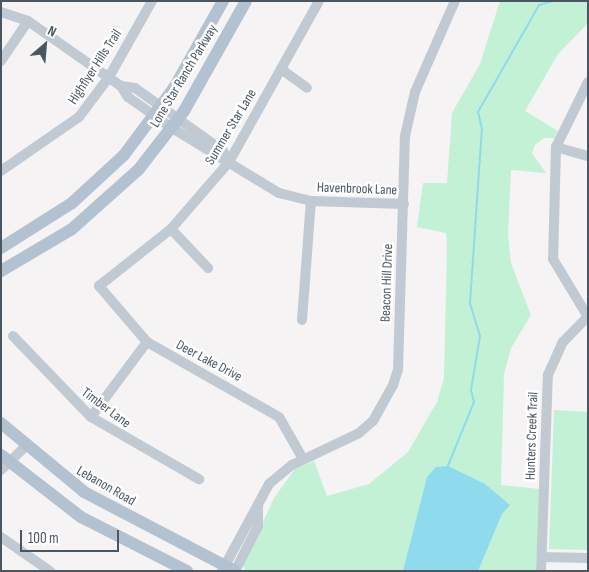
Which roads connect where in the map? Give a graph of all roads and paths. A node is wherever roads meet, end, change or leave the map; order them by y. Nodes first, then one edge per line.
1 (152, 1) edge
2 (223, 1) edge
3 (246, 1) edge
4 (319, 1) edge
5 (455, 1) edge
6 (1, 12) edge
7 (28, 21) junction
8 (1, 61) edge
9 (281, 69) junction
10 (109, 77) junction
11 (588, 82) edge
12 (307, 88) dead end
13 (158, 112) junction
14 (175, 124) junction
15 (556, 147) junction
16 (588, 156) edge
17 (229, 162) junction
18 (1, 171) edge
19 (311, 201) junction
20 (404, 204) junction
21 (171, 229) junction
22 (1, 248) edge
23 (208, 268) dead end
24 (1, 272) edge
25 (99, 286) joint
26 (588, 316) edge
27 (302, 320) dead end
28 (13, 336) dead end
29 (147, 342) junction
30 (91, 417) junction
31 (1, 423) edge
32 (24, 447) junction
33 (302, 459) junction
34 (4, 463) edge
35 (200, 479) dead end
36 (1, 537) edge
37 (542, 557) junction
38 (588, 558) edge
39 (229, 569) edge
40 (50, 571) edge
41 (187, 571) edge
42 (541, 571) edge

1 - 10 street, Highflyer Hills Trail
2 - 13 main road, Lone Star Ranch Parkway
3 - 14 main road, Lone Star Ranch Parkway
4 - 9 street, Summer Star Lane
5 - 20 street, Beacon Hill Drive
6 - 7 street, Havenbrook Lane
7 - 8 street
7 - 10 street, Havenbrook Lane
9 - 12 street
9 - 17 street, Summer Star Lane
10 - 13 street, Havenbrook Lane
10 - 18 street, Highflyer Hills Trail
11 - 15 street
13 - 14 street, Havenbrook Lane
13 - 22 main road, Lone Star Ranch Parkway
14 - 17 street, Havenbrook Lane
14 - 24 main road, Lone Star Ranch Parkway
15 - 16 street
15 - 26 street
17 - 19 street, Havenbrook Lane
17 - 21 street, Summer Star Lane
19 - 20 street, Havenbrook Lane
19 - 27 street
20 - 33 street, Beacon Hill Drive
21 - 23 street
21 - 25 street, Summer Star Lane
25 - 29 street, Deer Lake Drive
26 - 37 street, Hunters Creek Trail
28 - 30 street, Timber Lane
29 - 30 street
29 - 33 street, Deer Lake Drive
30 - 35 street, Timber Lane
31 - 32 main road, Lebanon Road
32 - 34 street
32 - 39 main road, Lebanon Road
33 - 39 street, Beacon Hill Drive
34 - 41 main road
36 - 40 street
37 - 38 street
37 - 42 street, Hunters Creek Trail

